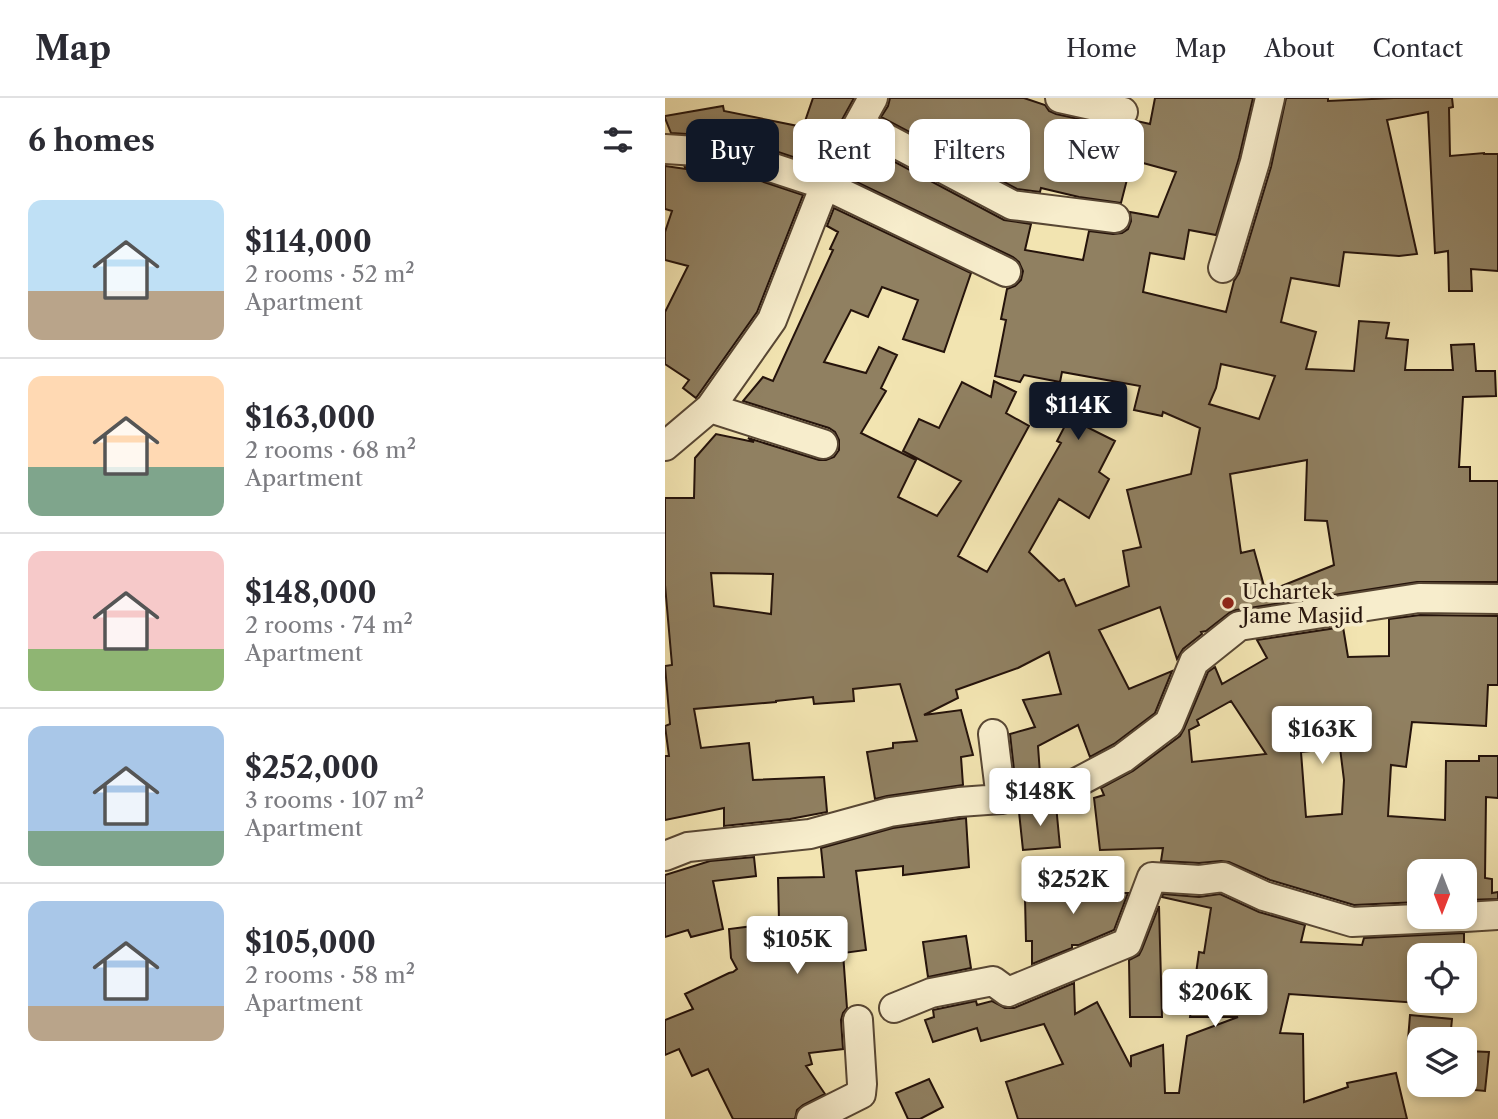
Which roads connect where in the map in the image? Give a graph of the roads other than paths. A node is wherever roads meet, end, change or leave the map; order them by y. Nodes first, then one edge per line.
1 (873, 98) edge
2 (1060, 98) edge
3 (1270, 98) edge
4 (1123, 112) dead end
5 (862, 119) edge
6 (895, 143) edge
7 (665, 149) edge
8 (827, 182) edge
9 (825, 185) junction
10 (1115, 218) dead end
11 (1223, 268) dead end
12 (1006, 272) dead end
13 (710, 408) junction
14 (823, 444) dead end
15 (665, 446) edge
16 (1498, 599) edge
17 (993, 734) dead end
18 (1001, 799) junction
19 (665, 856) edge
20 (1498, 915) edge
21 (1477, 916) edge
22 (1407, 920) edge
23 (894, 1008) dead end
24 (858, 1020) dead end
25 (811, 1119) edge

1 - 5 street
2 - 4 street
3 - 11 street
6 - 10 street
7 - 9 street
8 - 9 street
9 - 12 street
9 - 13 street
13 - 14 street
13 - 15 street
16 - 18 street
17 - 18 street
18 - 19 street
20 - 21 street
22 - 23 street
24 - 25 street

